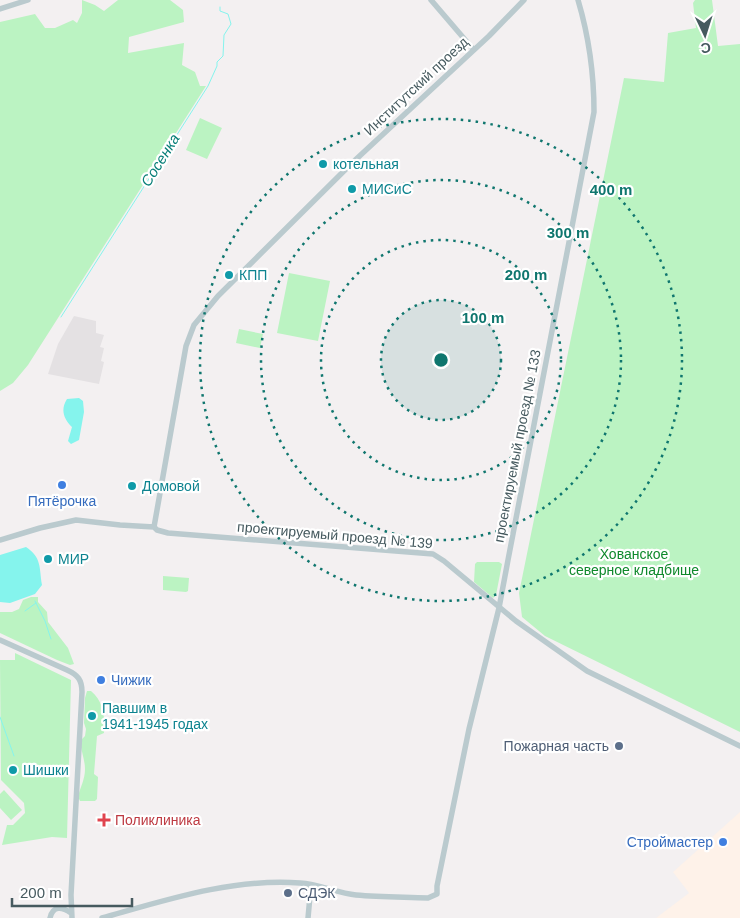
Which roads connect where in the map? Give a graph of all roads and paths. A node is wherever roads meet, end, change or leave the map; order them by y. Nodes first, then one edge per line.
1 (28, 0) edge
2 (431, 0) edge
3 (524, 0) edge
4 (578, 0) edge
5 (0, 10) edge
6 (473, 49) junction
7 (154, 527) junction
8 (0, 540) edge
9 (499, 608) junction
10 (0, 640) edge
11 (740, 746) edge
12 (311, 885) junction
13 (71, 916) edge
14 (50, 918) edge
15 (102, 918) edge
16 (308, 918) edge

1 - 5 street
2 - 6 street
3 - 6 street, Институтский проезд
4 - 9 street, проектируемый проезд № 133
6 - 7 street, Институтский проезд
7 - 8 street, проектируемый проезд № 139
7 - 9 street, проектируемый проезд № 139
9 - 11 street, проектируемый проезд № 139
9 - 12 street, проектируемый проезд № 133
10 - 13 street
12 - 15 street
12 - 16 street
13 - 14 street

